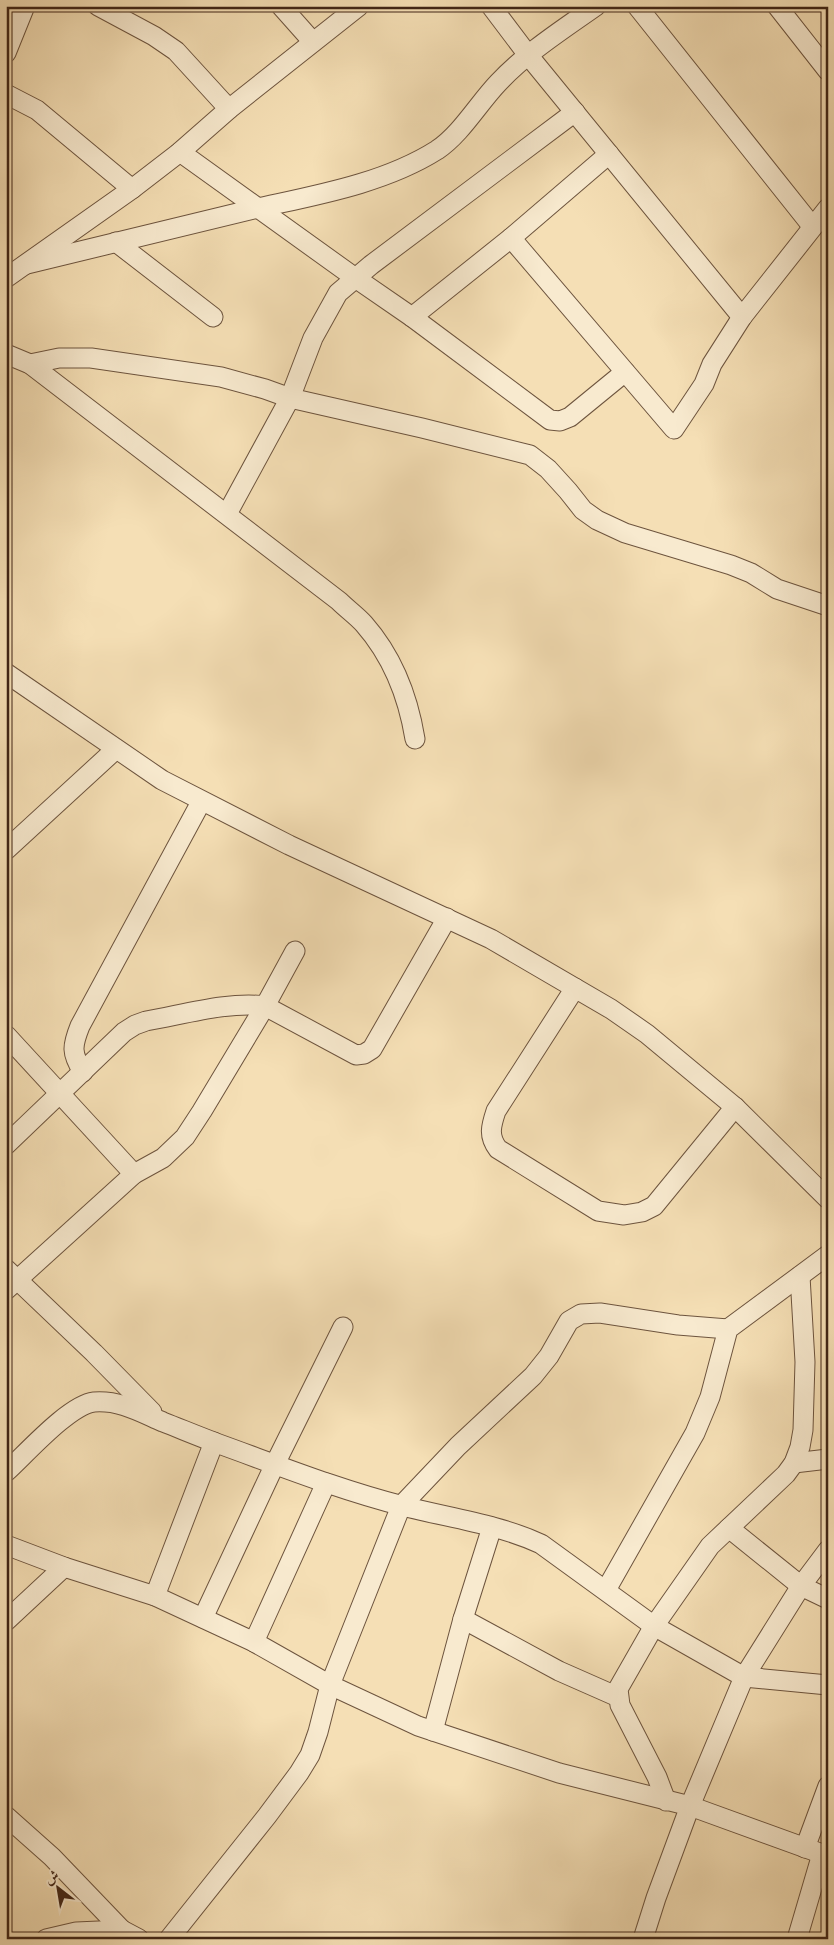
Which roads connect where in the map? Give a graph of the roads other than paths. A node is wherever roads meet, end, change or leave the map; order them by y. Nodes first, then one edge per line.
1 (26, 6) edge
2 (98, 6) edge
3 (281, 6) edge
4 (359, 6) edge
5 (491, 6) edge
6 (596, 6) edge
7 (637, 6) edge
8 (777, 6) edge
9 (313, 42) junction
10 (6, 53) edge
11 (528, 55) junction
12 (828, 71) edge
13 (6, 94) edge
14 (228, 109) junction
15 (575, 112) junction
16 (180, 152) junction
17 (609, 154) junction
18 (132, 188) junction
19 (259, 208) junction
20 (828, 208) edge
21 (812, 226) junction
22 (511, 238) junction
23 (116, 242) junction
24 (27, 264) junction
25 (6, 278) edge
26 (354, 278) junction
27 (412, 317) junction
28 (742, 317) junction
29 (213, 318) dead end
30 (6, 354) edge
31 (30, 364) junction
32 (625, 372) junction
33 (290, 398) junction
34 (227, 514) junction
35 (828, 606) edge
36 (6, 673) edge
37 (415, 738) dead end
38 (116, 749) junction
39 (201, 802) junction
40 (6, 850) edge
41 (446, 918) junction
42 (295, 951) dead end
43 (575, 988) junction
44 (265, 1006) junction
45 (6, 1035) edge
46 (83, 1072) junction
47 (60, 1094) junction
48 (735, 1107) junction
49 (6, 1145) edge
50 (134, 1174) junction
51 (828, 1199) edge
52 (828, 1255) edge
53 (800, 1276) junction
54 (10, 1279) edge
55 (343, 1327) dead end
56 (728, 1329) junction
57 (160, 1421) junction
58 (214, 1442) junction
59 (828, 1459) edge
60 (794, 1463) junction
61 (274, 1464) junction
62 (6, 1472) edge
63 (326, 1483) junction
64 (401, 1506) junction
65 (492, 1527) junction
66 (729, 1528) junction
67 (6, 1545) edge
68 (828, 1550) edge
69 (64, 1567) junction
70 (801, 1586) junction
71 (606, 1590) junction
72 (155, 1596) junction
73 (828, 1599) edge
74 (203, 1618) junction
75 (462, 1619) junction
76 (6, 1621) edge
77 (654, 1626) junction
78 (254, 1642) junction
79 (744, 1677) junction
80 (330, 1684) junction
81 (828, 1685) edge
82 (618, 1697) junction
83 (434, 1732) junction
84 (828, 1786) edge
85 (666, 1800) junction
86 (690, 1806) junction
87 (6, 1816) edge
88 (818, 1853) edge
89 (122, 1930) junction
90 (46, 1939) edge
91 (140, 1939) edge
92 (169, 1939) edge
93 (643, 1939) edge
94 (797, 1939) edge

1 - 10 street
2 - 14 street
3 - 9 street
4 - 9 street
5 - 11 street
6 - 11 street
7 - 21 street
8 - 12 street
9 - 14 street
11 - 15 street
11 - 19 street
13 - 18 street
14 - 16 street
15 - 17 street
15 - 26 street
16 - 18 street
16 - 19 street
17 - 22 street
17 - 28 street
18 - 24 street
19 - 23 street
19 - 26 street
20 - 21 street
21 - 28 street
22 - 27 street
22 - 32 street
23 - 24 street
23 - 29 street
24 - 25 street
26 - 27 street
26 - 33 street
27 - 32 street
28 - 32 street
30 - 31 street
31 - 33 street
31 - 34 street
33 - 34 street
33 - 35 street
34 - 37 street
36 - 38 street
38 - 39 street
38 - 40 street
39 - 41 street
39 - 46 street
41 - 43 street
41 - 44 street
42 - 44 street
43 - 48 street
43 - 48 street
44 - 46 street
44 - 50 street
45 - 47 street
46 - 47 street
47 - 49 street
47 - 50 street
48 - 51 street
50 - 54 street
52 - 53 street
53 - 56 street
53 - 60 street
54 - 57 street
55 - 61 street
56 - 64 street
56 - 71 street
57 - 58 street
57 - 62 street
58 - 61 street
58 - 72 street
59 - 60 street
60 - 66 street
61 - 63 street
61 - 74 street
63 - 64 street
63 - 78 street
64 - 65 street
64 - 80 street
65 - 71 street
65 - 75 street
66 - 70 street
66 - 77 street
67 - 69 street
68 - 70 street
69 - 72 street
69 - 76 street
70 - 73 street
70 - 79 street
71 - 77 street
72 - 74 street
74 - 78 street
75 - 82 street
75 - 83 street
77 - 79 street
77 - 82 street
78 - 80 street
79 - 81 street
79 - 86 street
80 - 83 street
80 - 92 street
82 - 85 street
83 - 85 street
84 - 88 street
85 - 86 street
86 - 88 street
86 - 93 street
87 - 89 street
88 - 94 street
89 - 90 street
89 - 91 street

